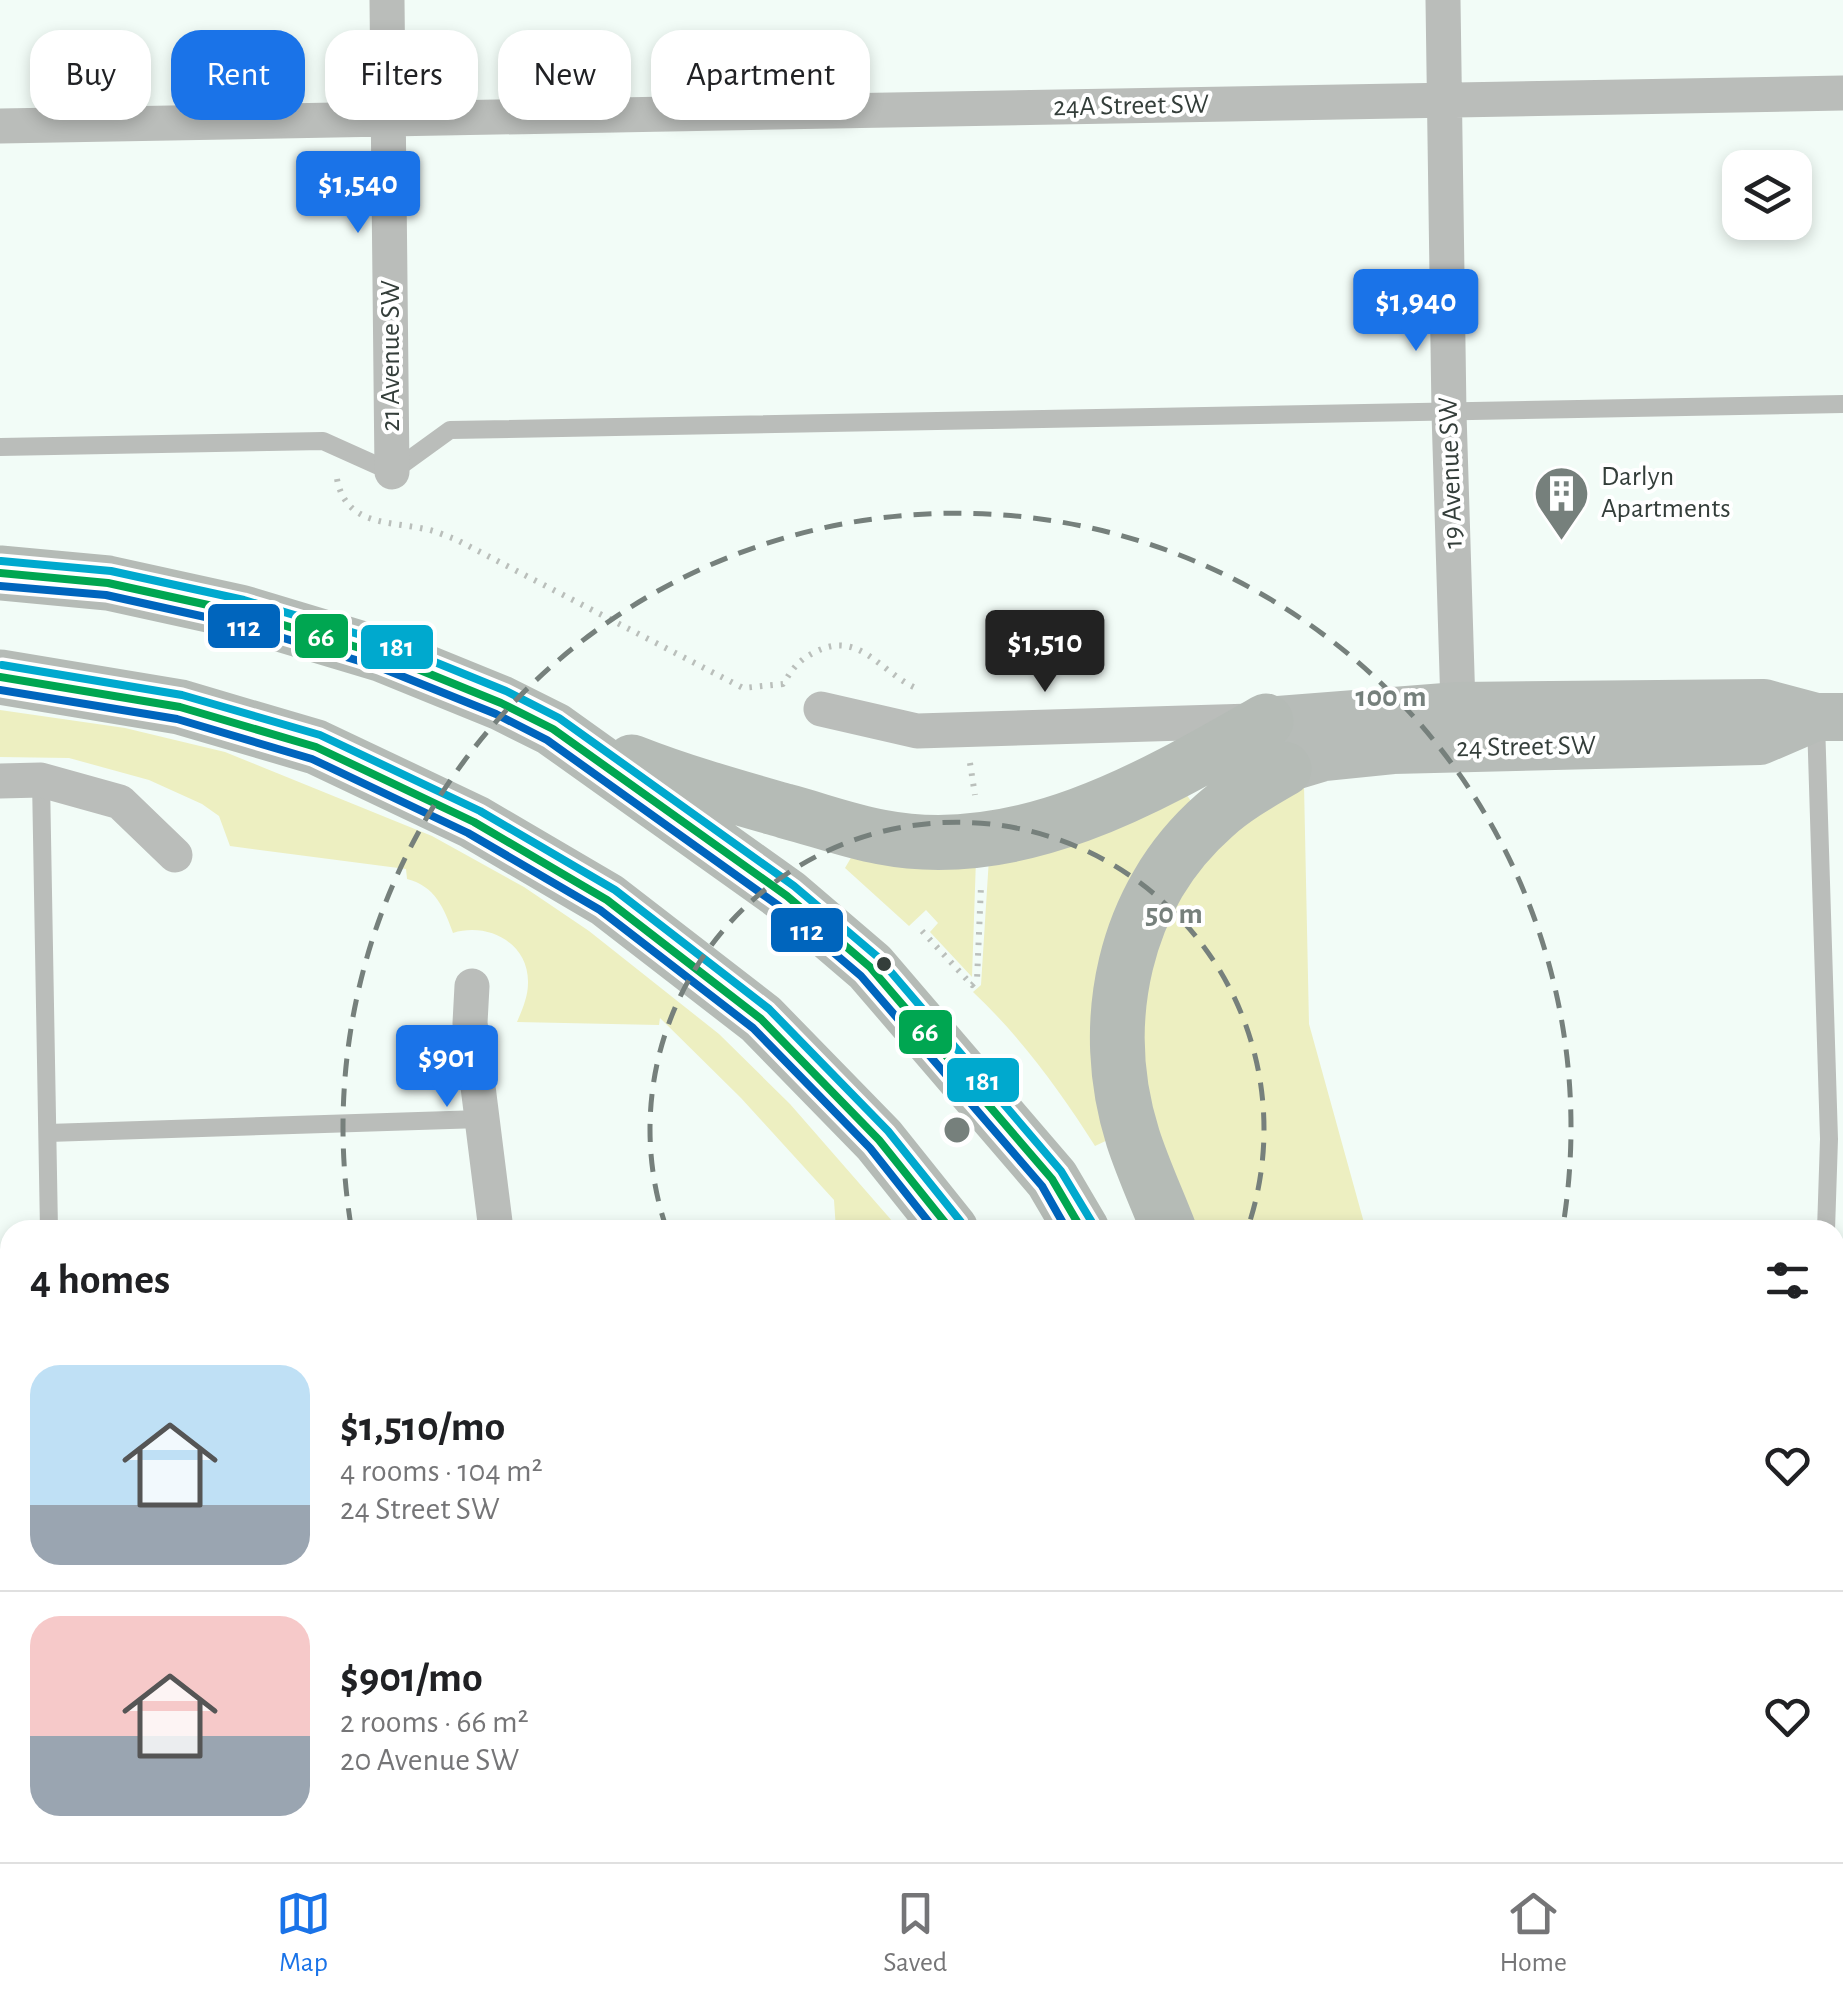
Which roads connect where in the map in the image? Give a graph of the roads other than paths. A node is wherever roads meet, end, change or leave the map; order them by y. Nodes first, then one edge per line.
1 (387, 0) edge
2 (1443, 0) edge
3 (388, 30) edge
4 (1843, 93) edge
5 (1444, 100) junction
6 (478, 116) edge
7 (325, 119) edge
8 (389, 120) edge
9 (0, 126) edge
10 (1843, 404) edge
11 (1449, 413) junction
12 (0, 447) edge
13 (392, 472) junction
14 (0, 574) edge
15 (0, 676) edge
16 (1458, 706) junction
17 (821, 709) dead end
18 (1830, 717) edge
19 (553, 730) junction
20 (1275, 745) junction
21 (42, 780) junction
22 (0, 781) edge
23 (175, 856) dead end
24 (472, 986) dead end
25 (1835, 1107) edge
26 (481, 1120) junction
27 (48, 1133) junction
28 (50, 1220) edge
29 (495, 1220) edge
30 (943, 1220) edge
31 (1076, 1220) edge
32 (1166, 1220) edge
33 (1827, 1220) edge

1 - 3 street, 21 Avenue SW
2 - 5 street, 19 Avenue SW
4 - 5 street, 24A Street SW
5 - 6 street, 24A Street SW
5 - 11 street, 19 Avenue SW
7 - 9 street, 24A Street SW
8 - 13 street, 21 Avenue SW
10 - 11 lane
11 - 13 lane
11 - 16 street, 19 Avenue SW
12 - 13 lane
14 - 19 highway
15 - 30 highway
16 - 18 street, 24 Street SW
16 - 20 street, 24 Street SW
17 - 20 street, 24 Street SW
18 - 20 street, 24 Street SW
18 - 25 lane
19 - 20 highway
19 - 31 highway
20 - 32 highway
21 - 22 street
21 - 23 street
21 - 27 lane
24 - 26 street
25 - 33 lane
26 - 27 lane
26 - 29 street
27 - 28 lane

